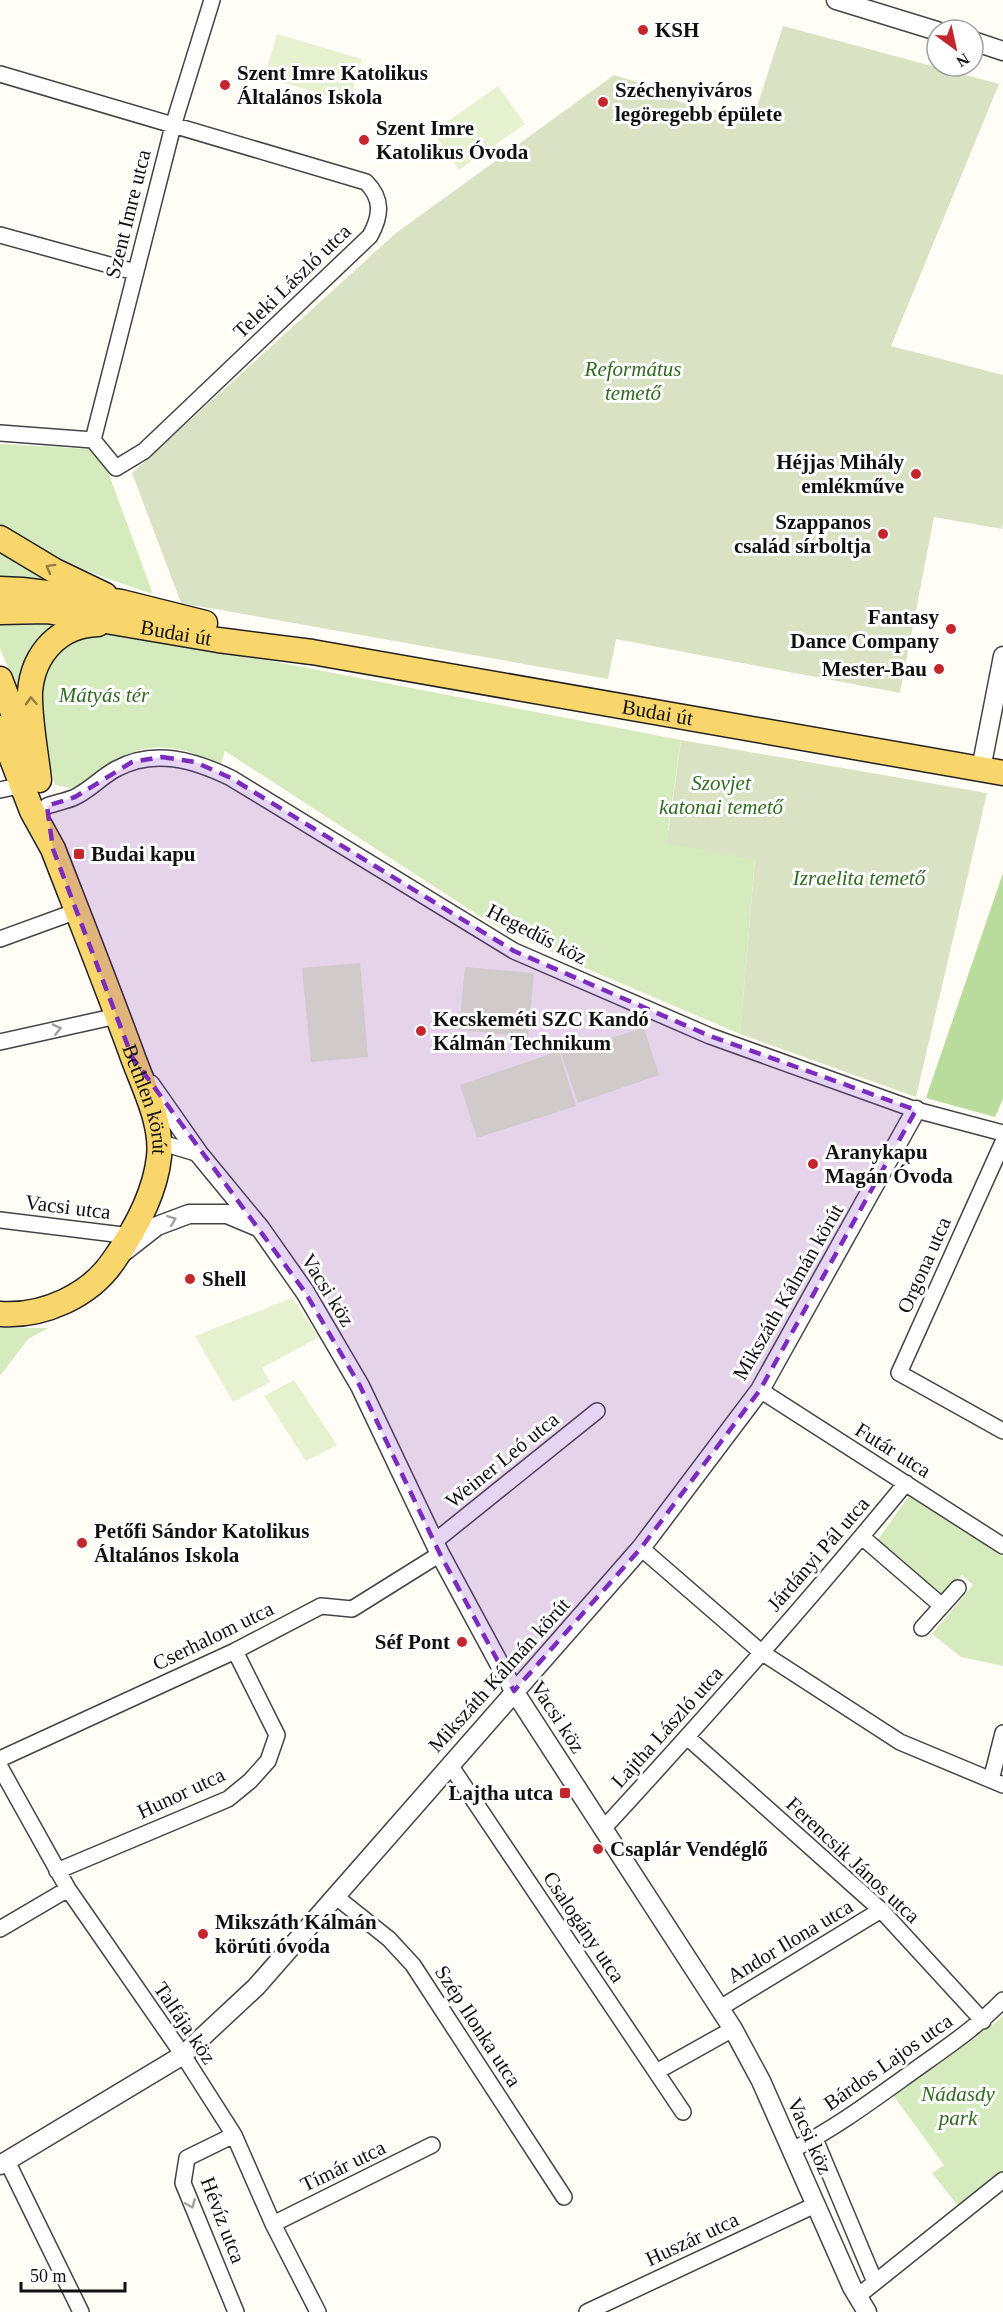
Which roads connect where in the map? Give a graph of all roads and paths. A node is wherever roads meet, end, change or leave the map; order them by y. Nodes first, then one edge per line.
1 (212, 0) edge
2 (836, 0) edge
3 (925, 27) edge
4 (985, 46) edge
5 (1003, 51) edge
6 (0, 74) edge
7 (172, 126) junction
8 (1, 239) edge
9 (135, 272) junction
10 (0, 432) edge
11 (93, 440) junction
12 (0, 538) edge
13 (0, 589) edge
14 (0, 612) edge
15 (118, 613) junction
16 (1003, 656) edge
17 (0, 679) edge
18 (0, 728) edge
19 (992, 771) edge
20 (20, 785) edge
21 (47, 806) junction
22 (53, 849) junction
23 (77, 911) junction
24 (0, 939) edge
25 (117, 1016) junction
26 (0, 1042) edge
27 (132, 1057) junction
28 (916, 1110) junction
29 (1002, 1133) edge
30 (159, 1142) junction
31 (200, 1154) junction
32 (1, 1217) edge
33 (260, 1228) junction
34 (130, 1236) junction
35 (109, 1267) junction
36 (0, 1314) edge
37 (759, 1390) junction
38 (597, 1411) dead end
39 (1003, 1431) edge
40 (906, 1483) junction
41 (862, 1538) junction
42 (1003, 1546) edge
43 (437, 1548) junction
44 (641, 1548) junction
45 (958, 1588) dead end
46 (942, 1606) junction
47 (922, 1628) dead end
48 (235, 1651) junction
49 (761, 1652) junction
50 (514, 1691) junction
51 (1003, 1733) edge
52 (687, 1737) junction
53 (0, 1759) edge
54 (450, 1765) junction
55 (0, 1767) edge
56 (997, 1782) edge
57 (603, 1829) junction
58 (57, 1871) junction
59 (68, 1889) junction
60 (335, 1896) junction
61 (881, 1910) junction
62 (0, 1929) edge
63 (1003, 2000) edge
64 (720, 2008) junction
65 (983, 2021) junction
66 (733, 2029) junction
67 (183, 2055) junction
68 (656, 2072) junction
69 (683, 2112) dead end
70 (234, 2135) junction
71 (815, 2139) junction
72 (432, 2145) dead end
73 (792, 2151) junction
74 (3, 2163) edge
75 (1003, 2180) edge
76 (564, 2198) dead end
77 (815, 2205) junction
78 (273, 2224) junction
79 (874, 2282) junction
80 (863, 2304) edge
81 (81, 2312) edge
82 (236, 2312) edge
83 (318, 2312) edge
84 (587, 2312) edge

1 - 7 street, Szent Imre utca
2 - 3 street
4 - 5 street
6 - 7 street, Teleki László utca
7 - 9 street, Szent Imre utca
7 - 11 street, Teleki László utca
8 - 9 street
9 - 11 street, Szent Imre utca
10 - 11 street
15 -> 12 main road
13 - 15 main road
14 - 15 main road
15 - 19 main road, Budai út
20 -> 15 main road
16 - 19 street
17 - 20 main road, Bethlen körút
18 - 20 main road, Bethlen körút
20 - 21 main road, Bethlen körút
20 - 22 main road, Bethlen körút
21 - 22 main road, Bethlen körút
21 - 28 street, Hegedűs köz
22 - 23 main road, Bethlen körút
23 - 24 street
23 - 25 main road, Bethlen körút
26 -> 25 street
25 - 27 main road, Bethlen körút
27 - 30 main road, Bethlen körút
27 - 31 street, Vacsi köz
28 - 29 street, Hegedűs köz
28 - 37 street, Mikszáth Kálmán körút
29 - 39 street, Orgona utca
30 - 31 street
30 - 34 main road, Bethlen körút
31 - 33 street, Vacsi köz
32 - 34 street, Vacsi utca
35 -> 33 street
33 - 43 street, Vacsi köz
34 - 35 main road, Bethlen körút
35 - 36 main road, Bethlen körút
37 - 40 street, Futár utca
37 - 44 street, Mikszáth Kálmán körút
38 - 43 street, Weiner Leó utca
40 - 41 street, Járdányi Pál utca
40 - 42 street, Futár utca
41 - 46 street
41 - 49 street, Járdányi Pál utca
43 - 48 street, Cserhalom utca
43 - 50 street, Vacsi köz
44 - 49 street
44 - 50 street, Mikszáth Kálmán körút
45 - 46 street
46 - 47 street
48 - 53 street, Cserhalom utca
48 - 58 street, Hunor utca
49 - 52 street, Lajtha László utca
49 - 56 street
50 - 54 street, Mikszáth Kálmán körút
50 - 57 street, Vacsi köz
51 - 56 street
52 - 57 street, Lajtha László utca
52 - 61 street, Ferencsik János utca
54 - 60 street, Mikszáth Kálmán körút
54 - 68 street, Csalogány utca
55 - 58 street, Talfája köz
57 - 64 street, Vacsi köz
58 - 59 street, Talfája köz
59 - 62 street
59 - 67 street, Talfája köz
60 - 67 street, Mikszáth Kálmán körút
60 - 76 street, Szép Ilonka utca
61 - 64 street, Andor Ilona utca
61 - 65 street, Ferencsik János utca
63 - 65 street, Bárdos Lajos utca
64 - 66 street, Vacsi köz
65 - 71 street, Bárdos Lajos utca
66 - 68 street
66 - 73 street, Vacsi köz
67 - 70 street, Talfája köz
67 - 74 street, Mikszáth Kálmán körút
68 - 69 street, Csalogány utca
70 - 78 street, Talfája köz
70 -> 82 street, Hévíz utca
71 - 73 street, Bárdos Lajos utca
71 - 79 street
72 - 78 street, Tímár utca
73 - 77 street, Vacsi köz
74 - 81 street
75 - 79 street
77 - 80 street, Vacsi köz
77 - 84 street, Huszár utca
78 - 83 street, Talfája köz
79 - 80 street

